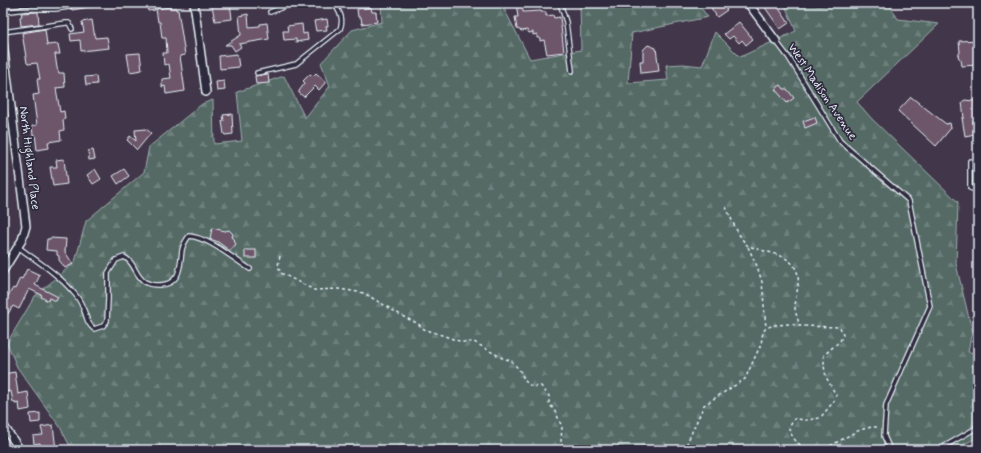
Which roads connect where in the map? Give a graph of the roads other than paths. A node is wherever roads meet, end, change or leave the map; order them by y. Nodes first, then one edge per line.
1 (194, 3) edge
2 (293, 3) edge
3 (334, 3) edge
4 (560, 3) edge
5 (748, 3) edge
6 (68, 7) dead end
7 (3, 12) edge
8 (270, 12) dead end
9 (72, 29) dead end
10 (3, 32) edge
11 (776, 41) joint
12 (3, 43) edge
13 (572, 71) dead end
14 (257, 73) dead end
15 (206, 92) dead end
16 (970, 162) dead end
17 (978, 191) edge
18 (978, 202) edge
19 (978, 217) edge
20 (18, 247) junction
21 (250, 269) dead end
22 (3, 271) edge
23 (3, 425) edge
24 (978, 427) edge
25 (19, 450) edge
26 (890, 450) edge
27 (938, 450) edge

1 - 15 street
2 - 8 lane
3 - 14 lane
4 - 13 lane
5 - 11 street
6 - 7 lane
9 - 10 lane
11 - 26 lane, West Madison Avenue
12 - 20 street, North Highland Place
16 - 17 lane
18 - 19 lane
20 - 21 lane
20 - 22 street, North Highland Place
23 - 25 street
24 - 27 lane

